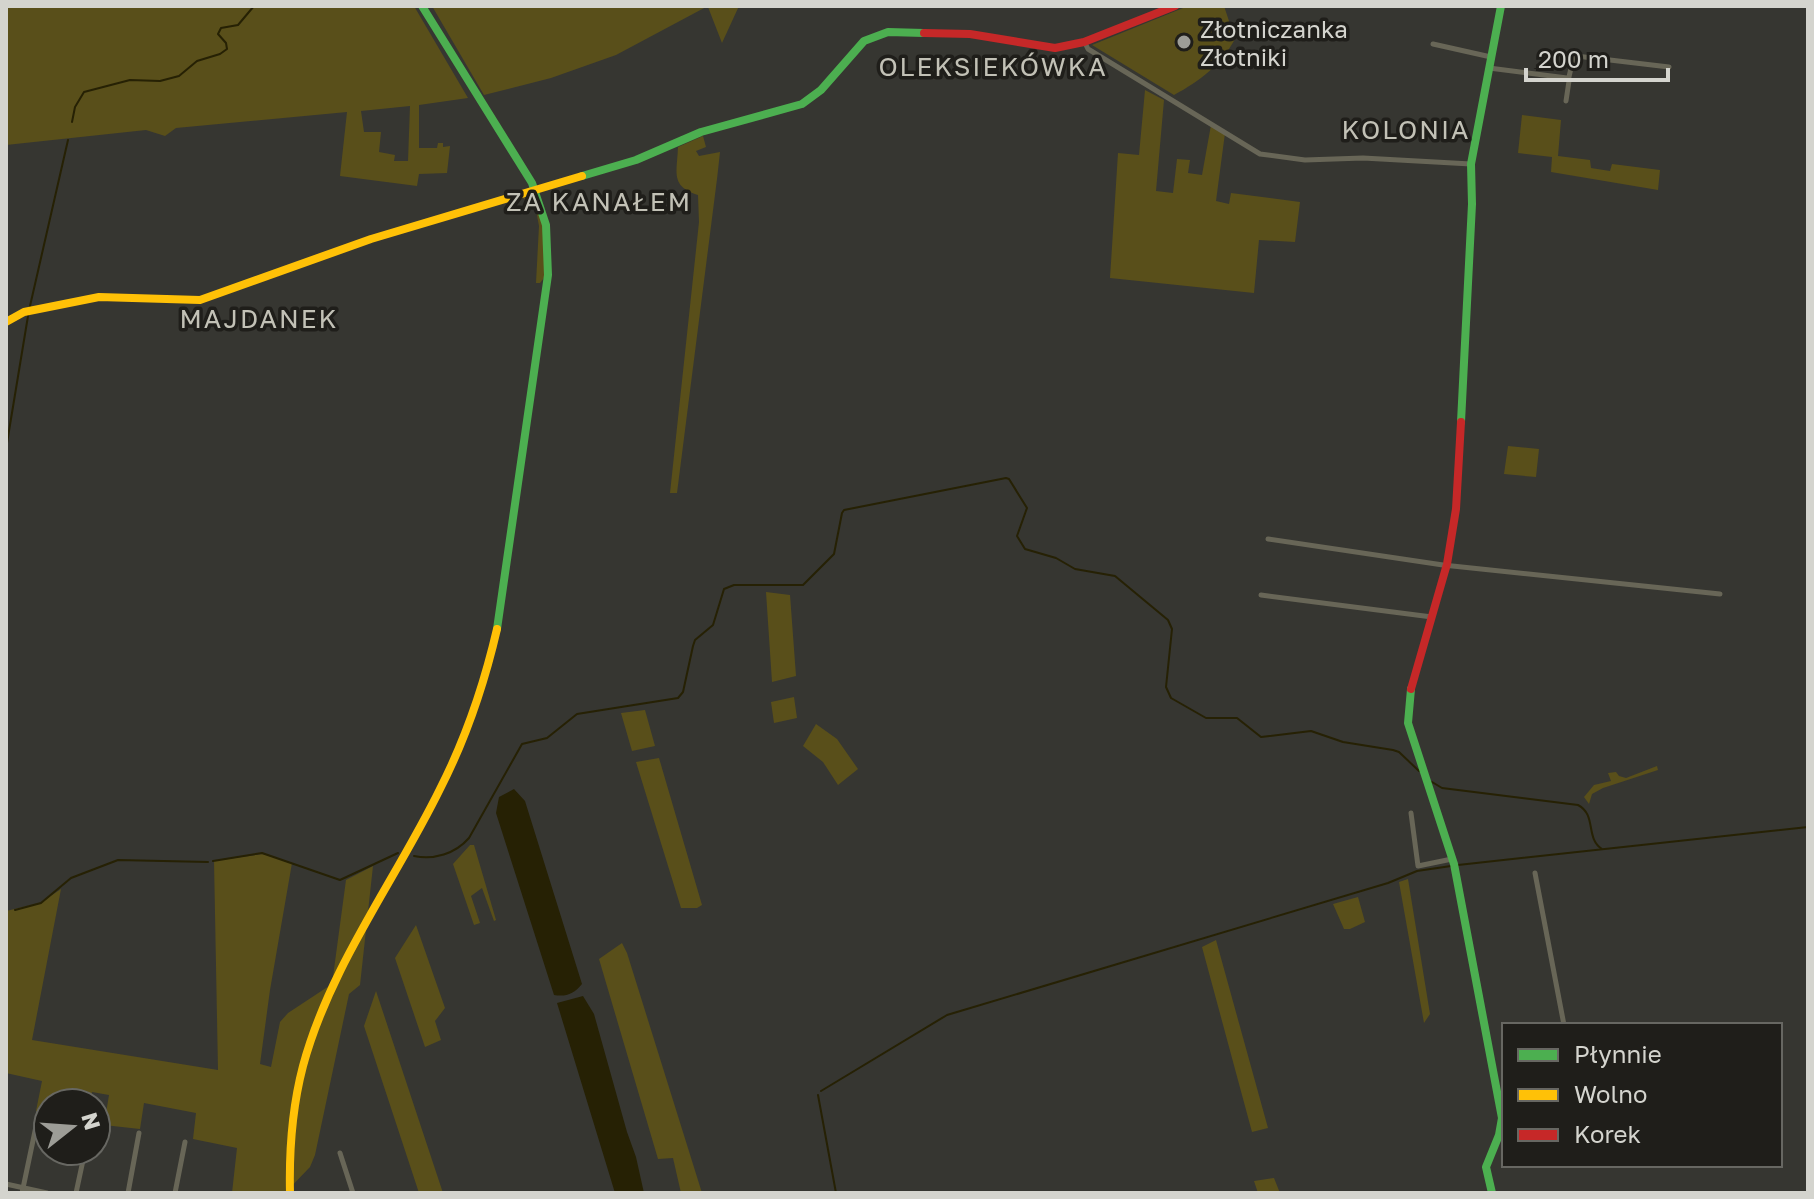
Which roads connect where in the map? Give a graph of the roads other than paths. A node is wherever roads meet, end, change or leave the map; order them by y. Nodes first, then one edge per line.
1 (422, 6) edge
2 (1175, 6) edge
3 (1501, 6) edge
4 (1084, 42) junction
5 (1433, 44) dead end
6 (1491, 57) junction
7 (1669, 67) dead end
8 (1489, 68) junction
9 (1567, 78) junction
10 (1566, 101) dead end
11 (1471, 164) junction
12 (534, 190) junction
13 (6, 322) edge
14 (1268, 539) dead end
15 (1447, 564) junction
16 (1720, 594) dead end
17 (1261, 595) dead end
18 (1433, 617) junction
19 (1411, 813) dead end
20 (1453, 859) junction
21 (1535, 873) dead end
22 (1564, 1023) edge
23 (1500, 1080) edge
24 (1502, 1112) edge
25 (1502, 1130) edge
26 (139, 1133) dead end
27 (185, 1142) dead end
28 (32, 1144) edge
29 (340, 1153) dead end
30 (82, 1167) edge
31 (6, 1184) edge
32 (22, 1190) edge
33 (47, 1193) edge
34 (76, 1193) edge
35 (128, 1193) edge
36 (175, 1193) edge
37 (290, 1193) edge
38 (353, 1193) edge
39 (1492, 1193) edge

1 - 12 street
2 - 4 street
3 - 6 street
4 - 11 street
4 - 12 street
5 - 6 street
6 - 8 street
7 - 9 street
8 - 9 street
8 - 11 street
9 - 10 street
11 - 15 street
12 - 13 street
12 - 37 street
14 - 15 street
15 - 16 street
15 - 18 street
17 - 18 street
18 - 20 street
19 - 20 street
20 - 23 street
21 - 22 street
23 - 24 street
25 - 39 street
26 - 35 street
27 - 36 street
28 - 32 street
29 - 38 street
30 - 34 street
31 - 32 street
32 - 33 street

